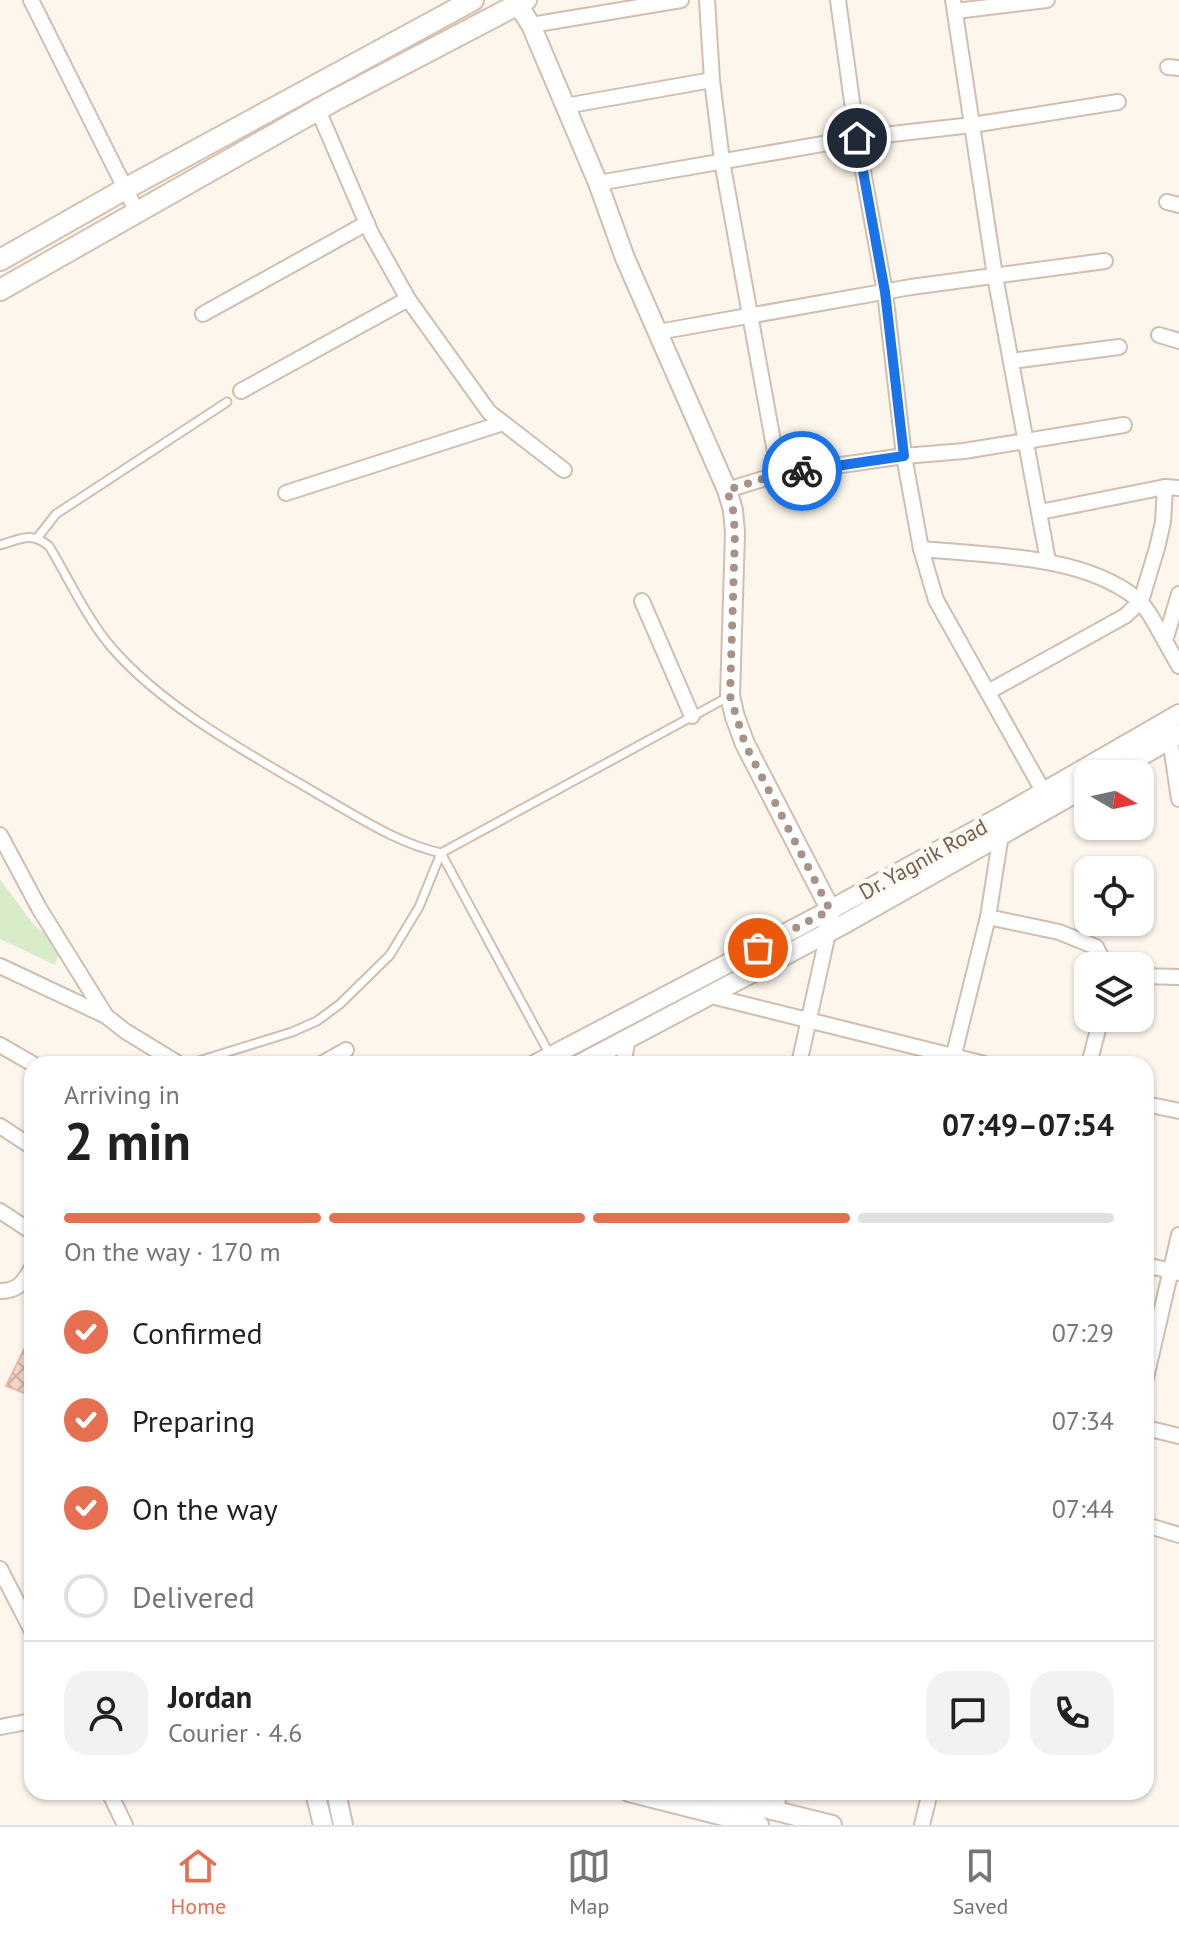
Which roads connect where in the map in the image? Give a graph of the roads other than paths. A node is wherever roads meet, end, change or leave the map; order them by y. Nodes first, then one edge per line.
1 (31, 0) edge
2 (473, 0) edge
3 (681, 0) edge
4 (707, 0) edge
5 (838, 0) edge
6 (1047, 0) edge
7 (520, 2) edge
8 (954, 6) edge
9 (531, 25) junction
10 (712, 80) junction
11 (1118, 102) dead end
12 (565, 106) junction
13 (318, 110) junction
14 (972, 125) junction
15 (857, 138) junction
16 (722, 161) junction
17 (598, 183) junction
18 (125, 189) junction
19 (137, 212) junction
20 (367, 223) junction
21 (0, 260) edge
22 (1105, 261) dead end
23 (995, 276) junction
24 (0, 290) edge
25 (885, 292) junction
26 (408, 299) junction
27 (752, 313) junction
28 (203, 314) dead end
29 (658, 332) junction
30 (1159, 335) dead end
31 (1179, 341) edge
32 (1119, 347) dead end
33 (1011, 361) junction
34 (241, 391) dead end
35 (227, 402) dead end
36 (503, 423) junction
37 (1124, 425) dead end
38 (1025, 440) junction
39 (904, 456) junction
40 (564, 470) dead end
41 (779, 474) junction
42 (1172, 488) edge
43 (727, 490) junction
44 (286, 493) dead end
45 (1040, 512) junction
46 (38, 537) junction
47 (0, 545) edge
48 (921, 549) junction
49 (1048, 561) junction
50 (1179, 594) edge
51 (642, 601) dead end
52 (1141, 601) junction
53 (1165, 641) junction
54 (1179, 666) edge
55 (988, 692) junction
56 (730, 696) junction
57 (692, 716) junction
58 (1173, 728) edge
59 (1129, 760) edge
60 (1074, 790) edge
61 (1047, 799) junction
62 (1179, 799) edge
63 (1002, 816) junction
64 (0, 835) edge
65 (1001, 836) junction
66 (441, 853) junction
67 (830, 910) junction
68 (988, 917) junction
69 (828, 933) junction
70 (1099, 952) edge
71 (0, 966) edge
72 (1154, 976) edge
73 (1179, 977) edge
74 (711, 996) junction
75 (106, 1016) junction
76 (810, 1022) junction
77 (1097, 1032) edge
78 (628, 1039) junction
79 (0, 1045) edge
80 (346, 1050) dead end
81 (154, 1056) edge
82 (215, 1056) edge
83 (335, 1056) edge
84 (544, 1056) edge
85 (556, 1056) edge
86 (595, 1056) edge
87 (625, 1056) edge
88 (801, 1056) edge
89 (938, 1056) edge
90 (954, 1056) edge
91 (1091, 1056) edge
92 (24, 1059) edge
93 (1154, 1106) edge
94 (1179, 1111) edge
95 (0, 1126) edge
96 (24, 1142) edge
97 (0, 1211) edge
98 (24, 1227) edge
99 (1179, 1235) edge
100 (1154, 1267) edge
101 (1174, 1272) edge
102 (24, 1281) edge
103 (0, 1291) edge
104 (1154, 1348) edge
105 (1154, 1430) edge
106 (1179, 1436) edge
107 (1154, 1527) edge
108 (1179, 1535) edge
109 (0, 1569) edge
110 (24, 1616) edge
111 (24, 1722) edge
112 (0, 1727) edge
113 (113, 1800) edge
114 (317, 1800) edge
115 (338, 1800) edge
116 (661, 1800) edge
117 (732, 1800) edge
118 (778, 1800) edge
119 (928, 1800) edge
120 (775, 1811) junction
121 (125, 1825) edge
122 (323, 1825) edge
123 (343, 1825) edge
124 (759, 1825) edge
125 (832, 1825) edge
126 (922, 1825) edge

1 - 18 street
2 - 18 main road
3 - 9 street
4 - 10 street
5 - 15 street
6 - 8 street
7 - 9 street
7 - 13 main road
8 - 14 street
9 - 12 street
10 - 12 street
10 - 16 street
11 - 14 street
12 - 17 street
13 - 19 main road
13 - 20 street
14 - 15 street
14 - 23 street
15 - 16 street
15 - 25 street
16 - 17 street
16 - 27 street
17 - 29 street
18 - 19 street
18 - 21 main road
19 - 24 main road
20 - 26 street
20 - 28 street
22 - 23 street
23 - 25 street
23 - 33 street
25 - 27 street
25 - 39 street
26 - 34 street
26 - 36 street
27 - 29 street
27 - 41 street
29 - 43 street
30 - 31 street
32 - 33 street
33 - 38 street
35 - 46 lane
36 - 40 street
36 - 44 street
37 - 38 street
38 - 39 street
38 - 45 street
39 - 41 street
39 - 48 street
41 - 43 street
42 - 45 street
42 - 52 street
43 - 56 street
45 - 49 street
46 - 47 lane
46 - 66 lane
48 - 49 street
48 - 55 street
49 - 52 street
50 - 53 street
51 - 57 street
52 - 53 street
52 - 55 street
53 - 54 street
55 - 61 street
56 - 57 lane
56 - 67 street
57 - 66 lane
58 - 59 street
58 - 61 street, Dr. Yagnik Road
58 - 62 street
60 - 61 street
61 - 63 street, Dr. Yagnik Road
61 - 65 street
63 - 65 street
63 - 67 street, Dr. Yagnik Road
64 - 75 street
65 - 68 street
65 - 69 street
66 - 82 lane
66 - 84 lane
67 - 69 street
67 - 85 street, Dr. Yagnik Road
68 - 70 street
68 - 90 street
69 - 74 street
69 - 76 street
71 - 75 street
72 - 73 street
74 - 76 street
74 - 78 street
75 - 81 street
76 - 88 street
76 - 89 street
77 - 91 street
78 - 86 street
78 - 87 street
79 - 92 street
80 - 83 street
93 - 94 street
95 - 96 street
97 - 98 street
99 - 101 street
100 - 101 street
101 - 104 street
102 - 103 street
105 - 106 street
107 - 108 street
109 - 110 street
111 - 112 street
113 - 121 street
114 - 122 street
115 - 123 street
116 - 124 street
117 - 120 street
118 - 120 street
119 - 126 street
120 - 125 street

